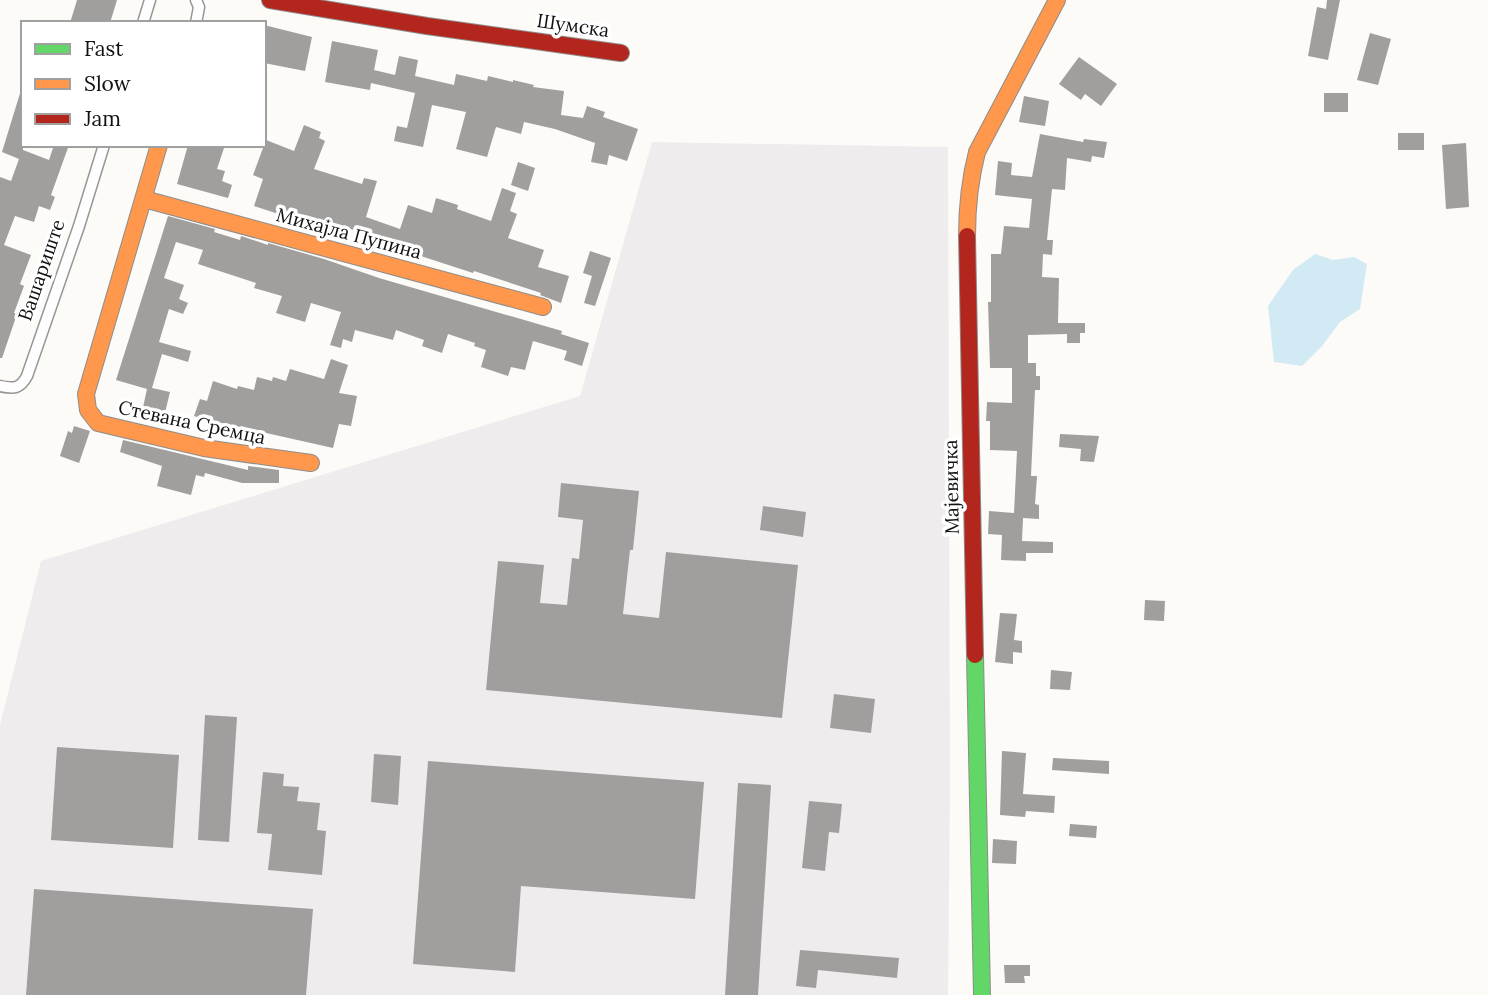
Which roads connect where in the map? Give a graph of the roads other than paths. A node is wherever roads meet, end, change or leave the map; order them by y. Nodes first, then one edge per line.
1 (150, 0) edge
2 (196, 0) edge
3 (270, 0) edge
4 (1057, 0) edge
5 (145, 21) edge
6 (196, 21) edge
7 (621, 53) dead end
8 (103, 147) edge
9 (158, 147) edge
10 (144, 199) junction
11 (543, 307) dead end
12 (0, 386) edge
13 (311, 463) dead end
14 (982, 995) edge

1 - 5 street
2 - 6 street
3 - 7 street, Шумска
4 - 14 street, Мајевичка
8 - 12 street, Вашариште
9 - 10 street
10 - 11 street, Михајла Пупина
10 - 13 street, Стевана Сремца

